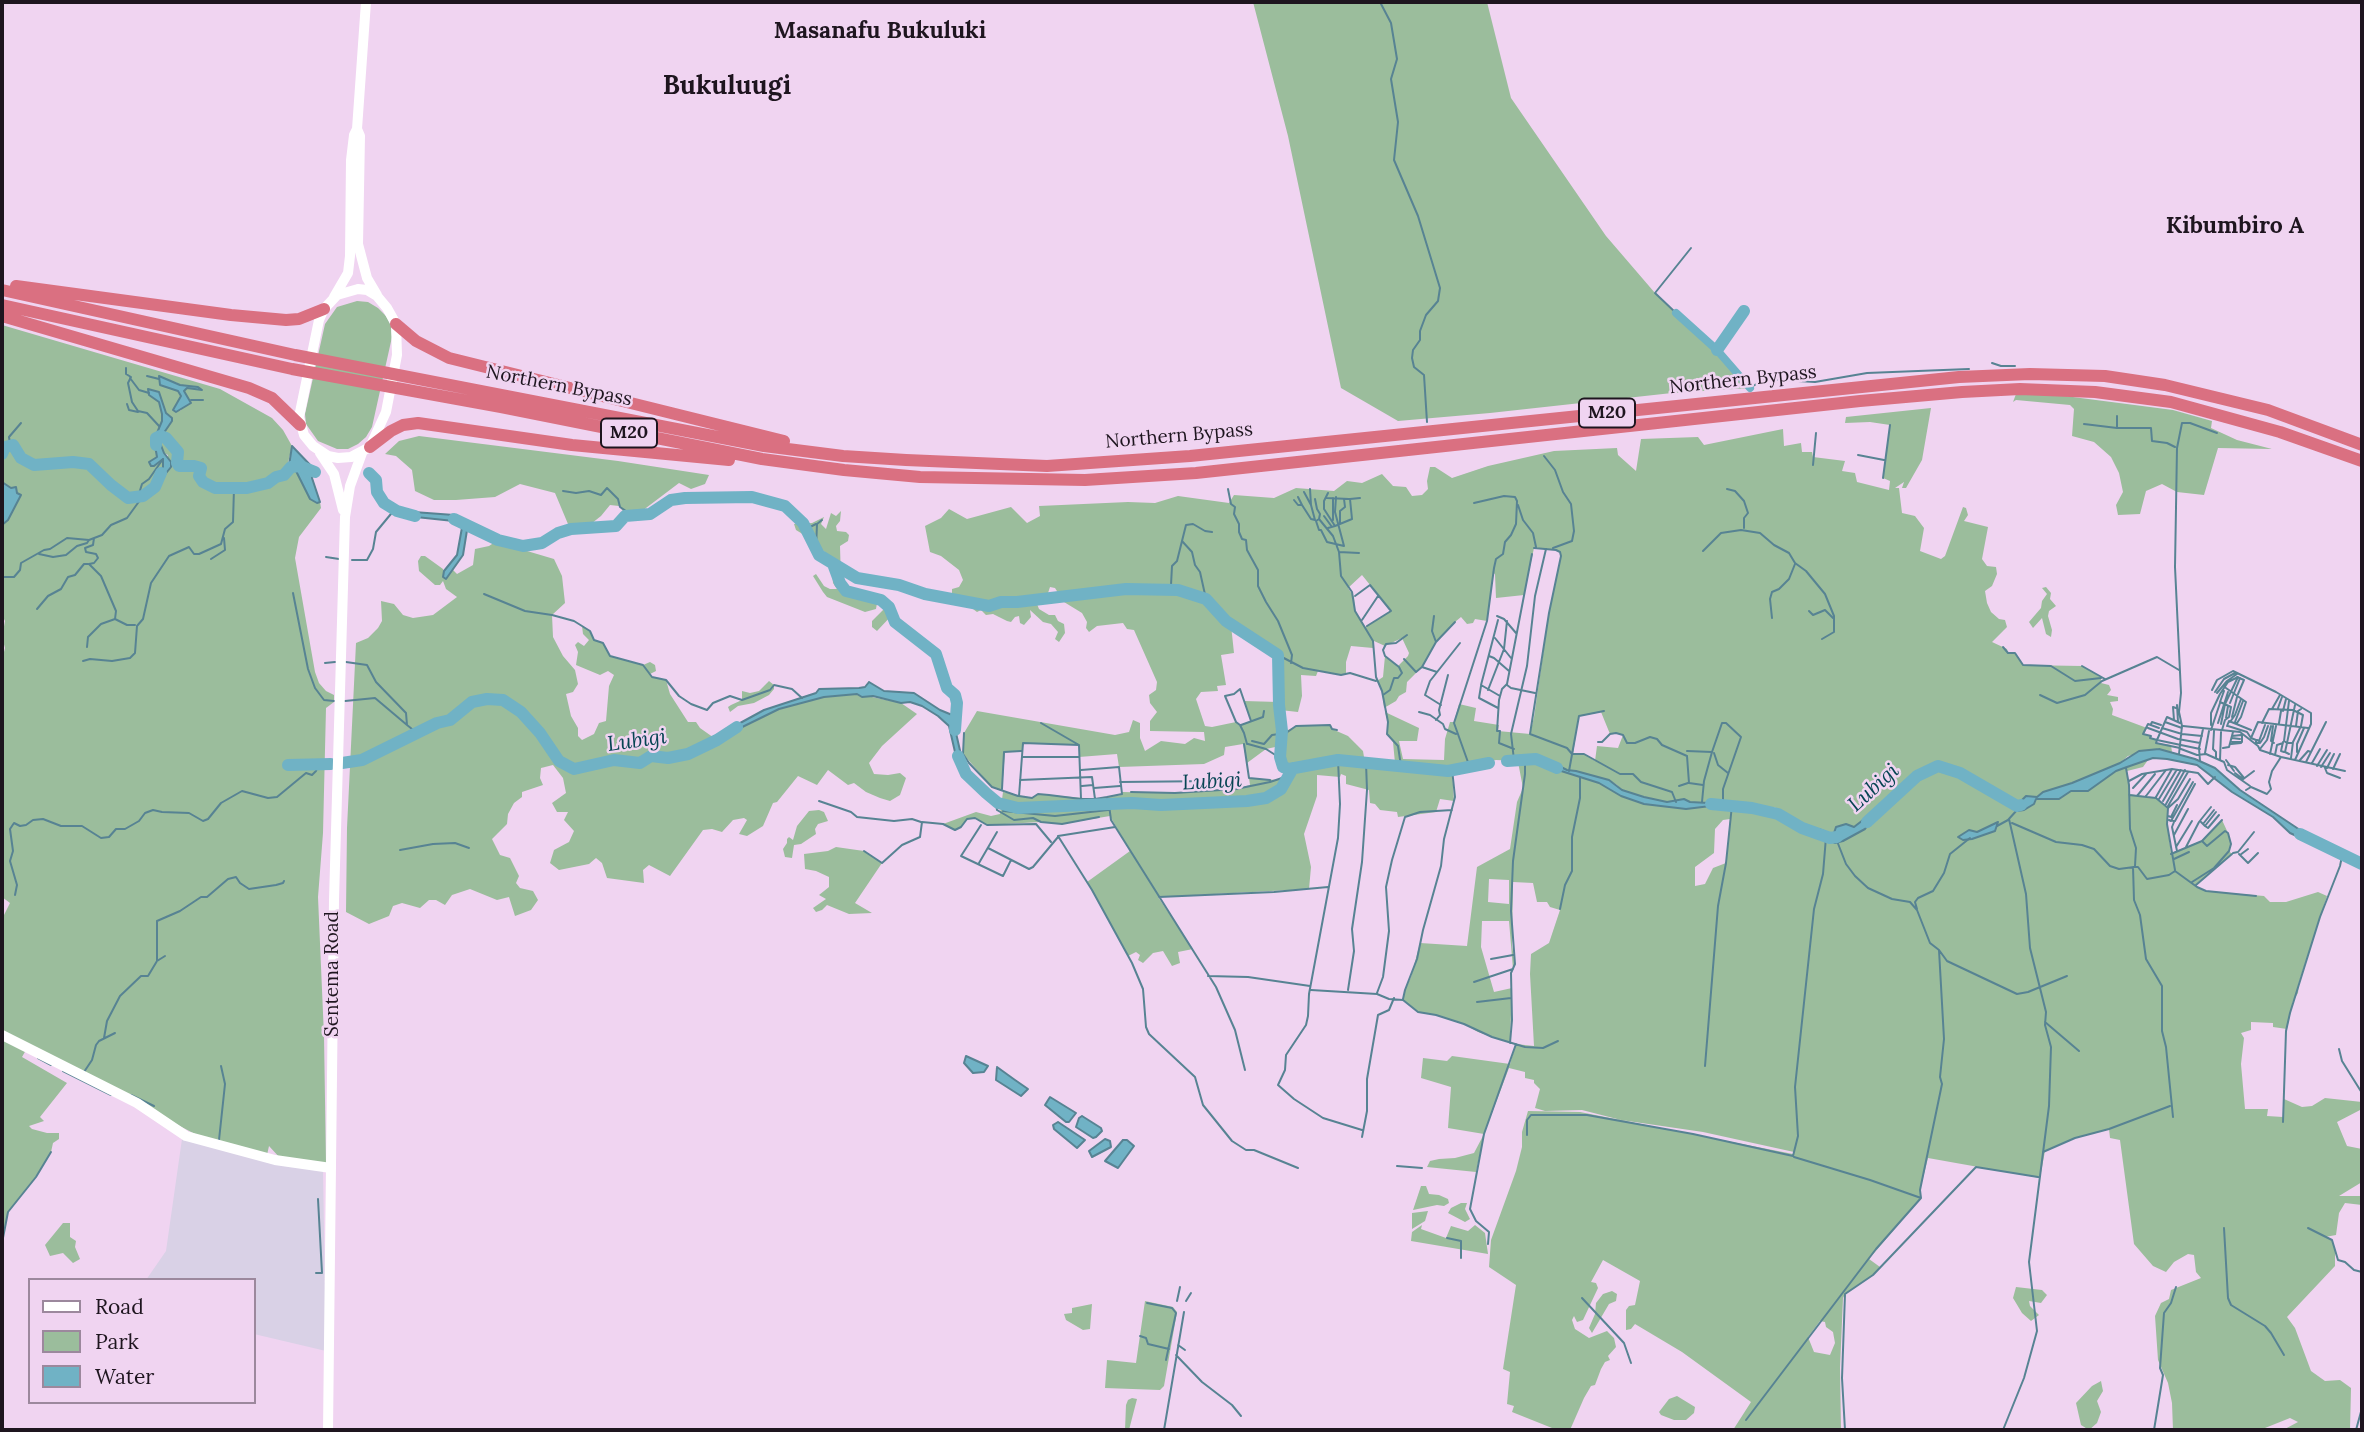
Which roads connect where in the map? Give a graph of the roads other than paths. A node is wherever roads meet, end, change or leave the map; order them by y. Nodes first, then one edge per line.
1 (366, 2) edge
2 (357, 129) junction
3 (2, 284) edge
4 (2, 290) edge
5 (377, 296) junction
6 (2, 305) edge
7 (327, 305) junction
8 (2, 316) edge
9 (397, 324) junction
10 (300, 425) junction
11 (2362, 445) edge
12 (366, 450) junction
13 (318, 451) junction
14 (843, 456) junction
15 (2362, 461) edge
16 (844, 470) junction
17 (345, 517) junction
18 (2, 1035) edge
19 (331, 1168) junction
20 (328, 1430) edge

1 - 2 main road
2 - 5 main road
2 - 7 main road
3 - 7 highway
4 - 14 highway, Northern Bypass / M20
5 - 7 main road
5 - 9 main road
6 - 16 highway, Northern Bypass / M20
7 - 10 main road
8 - 10 highway
9 - 12 main road, Sentema Road
9 - 14 highway
10 - 13 main road, Sentema Road
11 - 14 highway, Northern Bypass / M20
12 - 13 main road
12 - 16 highway
12 - 17 main road, Sentema Road
13 - 17 main road, Sentema Road
15 - 16 highway, Northern Bypass / M20
17 - 19 main road, Sentema Road
18 - 19 main road
19 - 20 main road, Sentema Road

